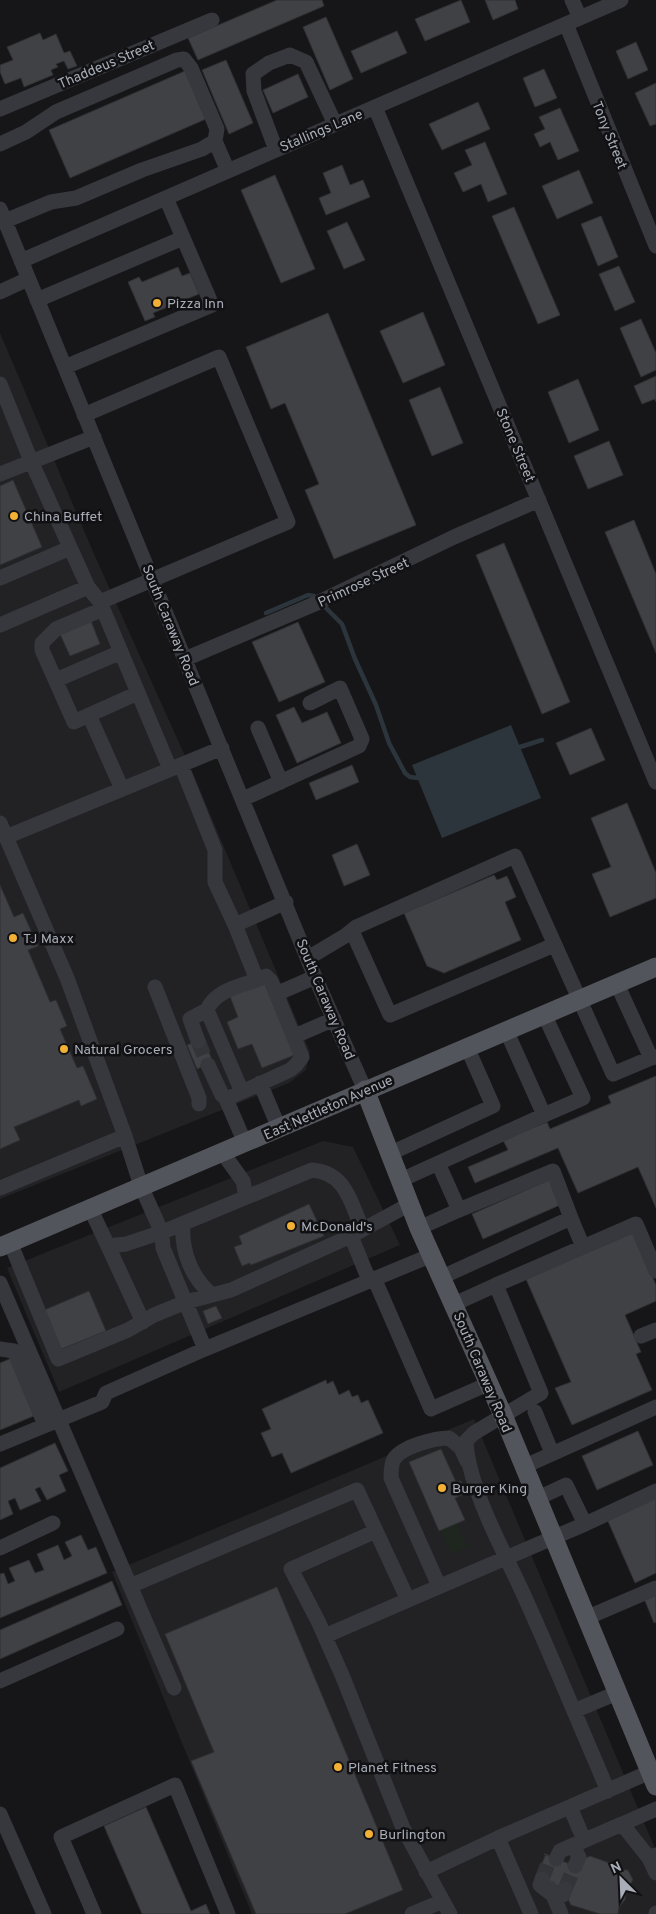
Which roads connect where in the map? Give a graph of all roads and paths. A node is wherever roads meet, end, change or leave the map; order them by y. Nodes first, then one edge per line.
1 (572, 0) edge
2 (621, 0) edge
3 (212, 20) dead end
4 (573, 21) junction
5 (376, 107) junction
6 (0, 109) edge
7 (335, 124) junction
8 (215, 141) junction
9 (0, 144) edge
10 (276, 150) junction
11 (228, 171) junction
12 (166, 198) junction
13 (2, 215) edge
14 (183, 238) junction
15 (656, 246) edge
16 (21, 260) junction
17 (28, 279) junction
18 (0, 292) edge
19 (37, 300) junction
20 (65, 367) junction
21 (0, 384) edge
22 (84, 415) junction
23 (94, 437) junction
24 (31, 461) junction
25 (0, 474) edge
26 (539, 500) junction
27 (70, 548) junction
28 (0, 578) edge
29 (152, 580) junction
30 (88, 587) junction
31 (102, 606) junction
32 (0, 625) edge
33 (121, 652) junction
34 (185, 659) junction
35 (56, 680) junction
36 (138, 693) junction
37 (310, 703) dead end
38 (89, 715) junction
39 (258, 728) dead end
40 (222, 748) junction
41 (176, 767) junction
42 (281, 782) junction
43 (656, 782) edge
44 (122, 789) junction
45 (243, 799) junction
46 (0, 823) edge
47 (6, 837) junction
48 (286, 902) junction
49 (234, 925) junction
50 (352, 931) junction
51 (554, 946) junction
52 (308, 958) junction
53 (656, 967) edge
54 (315, 977) junction
55 (257, 980) junction
56 (617, 984) junction
57 (155, 987) dead end
58 (276, 994) junction
59 (578, 1000) junction
60 (207, 1010) junction
61 (544, 1014) junction
62 (334, 1020) junction
63 (506, 1030) junction
64 (295, 1036) junction
65 (198, 1041) tunnel mouth
66 (467, 1046) junction
67 (653, 1057) edge
68 (208, 1065) tunnel mouth
69 (260, 1083) junction
70 (364, 1090) junction
71 (242, 1092) junction
72 (226, 1098) junction
73 (199, 1104) dead end
74 (544, 1116) junction
75 (279, 1128) junction
76 (125, 1136) junction
77 (245, 1143) junction
78 (222, 1152) junction
79 (391, 1153) junction
80 (438, 1163) junction
81 (401, 1180) junction
82 (141, 1186) junction
83 (0, 1188) edge
84 (246, 1197) junction
85 (410, 1204) junction
86 (90, 1208) junction
87 (459, 1210) junction
88 (572, 1218) junction
89 (183, 1224) junction
90 (419, 1228) junction
91 (162, 1232) junction
92 (356, 1232) junction
93 (5, 1245) edge
94 (108, 1246) junction
95 (583, 1247) junction
96 (432, 1255) junction
97 (656, 1271) edge
98 (442, 1277) junction
99 (371, 1279) junction
100 (0, 1283) edge
101 (496, 1285) junction
102 (211, 1294) junction
103 (186, 1302) junction
104 (454, 1304) junction
105 (142, 1322) junction
106 (656, 1330) edge
107 (641, 1336) dead end
108 (0, 1349) edge
109 (204, 1349) junction
110 (488, 1384) junction
111 (656, 1407) edge
112 (535, 1412) dead end
113 (503, 1415) junction
114 (51, 1422) junction
115 (0, 1444) edge
116 (552, 1453) junction
117 (523, 1467) junction
118 (472, 1474) junction
119 (656, 1490) edge
120 (536, 1499) junction
121 (53, 1523) dead end
122 (585, 1524) junction
123 (376, 1531) junction
124 (552, 1538) junction
125 (0, 1548) edge
126 (506, 1558) junction
127 (130, 1586) junction
128 (440, 1586) junction
129 (656, 1588) edge
130 (408, 1600) junction
131 (586, 1618) junction
132 (117, 1629) dead end
133 (325, 1636) junction
134 (0, 1681) edge
135 (174, 1688) dead end
136 (617, 1693) junction
137 (574, 1711) junction
138 (653, 1779) edge
139 (608, 1790) junction
140 (570, 1807) junction
141 (656, 1809) edge
142 (0, 1814) edge
143 (622, 1824) junction
144 (498, 1838) junction
145 (579, 1843) junction
146 (652, 1856) edge
147 (426, 1872) junction
148 (656, 1873) edge
149 (447, 1907) edge
150 (530, 1911) edge
151 (44, 1914) edge
152 (94, 1914) edge
153 (228, 1914) edge
154 (412, 1914) edge
155 (561, 1914) edge

1 - 4 street, Tony Street
2 - 4 street, Stallings Lane
3 - 6 street, Thaddeus Street
4 - 5 street, Stallings Lane
4 - 15 street, Tony Street
5 - 7 street, Stallings Lane
5 - 26 street, Stone Street
7 - 10 street, Stallings Lane
7 - 10 street
8 - 9 street
8 - 11 street
8 - 13 street
10 - 11 street, Stallings Lane
11 - 12 street, Stallings Lane
12 - 14 street
12 - 16 street, Stallings Lane
13 - 16 street, South Caraway Road
14 - 19 street
14 - 20 street
16 - 17 street, South Caraway Road
17 - 18 street
17 - 19 street, South Caraway Road
19 - 20 street, South Caraway Road
20 - 22 street, South Caraway Road
21 - 24 street
22 - 23 street, South Caraway Road
22 - 29 street
23 - 24 street
23 - 29 street, South Caraway Road
24 - 25 street
24 - 27 street
26 - 34 street, Primrose Street
26 - 43 street, Stone Street
27 - 28 street
27 - 30 street
29 - 31 street
29 - 34 street, South Caraway Road
30 - 31 street
30 - 32 street
31 - 33 street
31 - 35 street
33 - 35 street
33 - 36 street
34 - 40 street, South Caraway Road
35 - 38 street
36 - 38 street
36 - 41 street
37 - 42 street
38 - 44 street
39 - 42 street
40 - 41 street
40 - 45 street, South Caraway Road
41 - 44 street
41 - 49 street
42 - 45 street
44 - 47 street
45 - 48 street, South Caraway Road
46 - 47 street
47 - 76 street
48 - 49 street
48 - 52 street, South Caraway Road
49 - 55 street
50 - 51 street
50 - 51 street
50 - 52 street
51 - 59 street
52 - 54 street, South Caraway Road
53 - 56 main road, East Nettleton Avenue
54 - 58 street
54 - 62 street, South Caraway Road
55 - 58 street
55 - 60 street
56 - 59 main road, East Nettleton Avenue
56 - 67 street
57 - 73 street
58 - 64 street
59 - 61 main road, East Nettleton Avenue
59 - 67 street
60 - 65 street
60 - 71 street
61 - 63 main road, East Nettleton Avenue
61 - 74 street
62 - 64 street
62 - 70 street, South Caraway Road
63 - 66 main road, East Nettleton Avenue
63 - 74 street
64 - 69 street
66 - 70 main road, East Nettleton Avenue
66 - 79 street
68 - 72 street
69 - 71 street
69 - 75 street
70 - 75 main road, East Nettleton Avenue
70 - 79 main road, South Caraway Road
71 - 72 street
72 - 77 street
74 - 80 street
75 - 77 main road, East Nettleton Avenue
76 - 82 street
76 - 83 street
77 - 78 main road, East Nettleton Avenue
78 - 82 main road, East Nettleton Avenue
78 - 84 street
79 - 81 main road, South Caraway Road
80 - 81 street
80 - 87 street
81 - 85 main road, South Caraway Road
82 - 86 main road, East Nettleton Avenue
82 - 91 street
84 - 89 street
84 - 92 street
85 - 90 main road, South Caraway Road
85 - 92 street
86 - 93 main road, East Nettleton Avenue
86 - 94 street
87 - 88 street
87 - 90 street
88 - 95 street
88 - 98 street
89 - 91 street
89 - 102 street
90 - 96 main road, South Caraway Road
91 - 94 street
91 - 103 street
92 - 99 street
92 - 102 street
93 - 105 street
94 - 105 street
95 - 97 street
95 - 101 street
96 - 98 main road, South Caraway Road
96 - 99 street
98 - 104 main road, South Caraway Road
99 - 109 street
99 - 110 street
100 - 114 street
101 - 104 street
101 - 113 street
102 - 103 street
103 - 105 street
103 - 109 street
104 - 110 main road, South Caraway Road
106 - 107 street
108 - 114 street
109 - 114 street
110 - 113 main road, South Caraway Road
111 - 116 street
112 - 116 street
113 - 117 main road, South Caraway Road
113 - 118 street
114 - 115 street
114 - 127 street
116 - 117 street
117 - 120 main road, South Caraway Road
118 - 126 street
118 - 128 street
119 - 122 street
120 - 122 street
120 - 124 main road, South Caraway Road
121 - 125 street
122 - 124 street
123 - 127 street
123 - 130 street
123 - 133 street
124 - 126 street
124 - 131 main road, South Caraway Road
126 - 128 street
126 - 137 street
127 - 135 street
128 - 130 street
129 - 131 street
130 - 133 street
131 - 136 main road, South Caraway Road
132 - 134 street
133 - 147 street
136 - 137 street
136 - 138 main road, South Caraway Road
137 - 139 street
138 - 139 street
139 - 140 street
140 - 144 street
140 - 145 street
141 - 143 street
142 - 151 street
143 - 145 street
143 - 146 street
144 - 147 street
144 - 150 street
145 - 145 street
146 - 148 street
147 - 149 street
149 - 154 street
150 - 155 street
152 - 153 street

